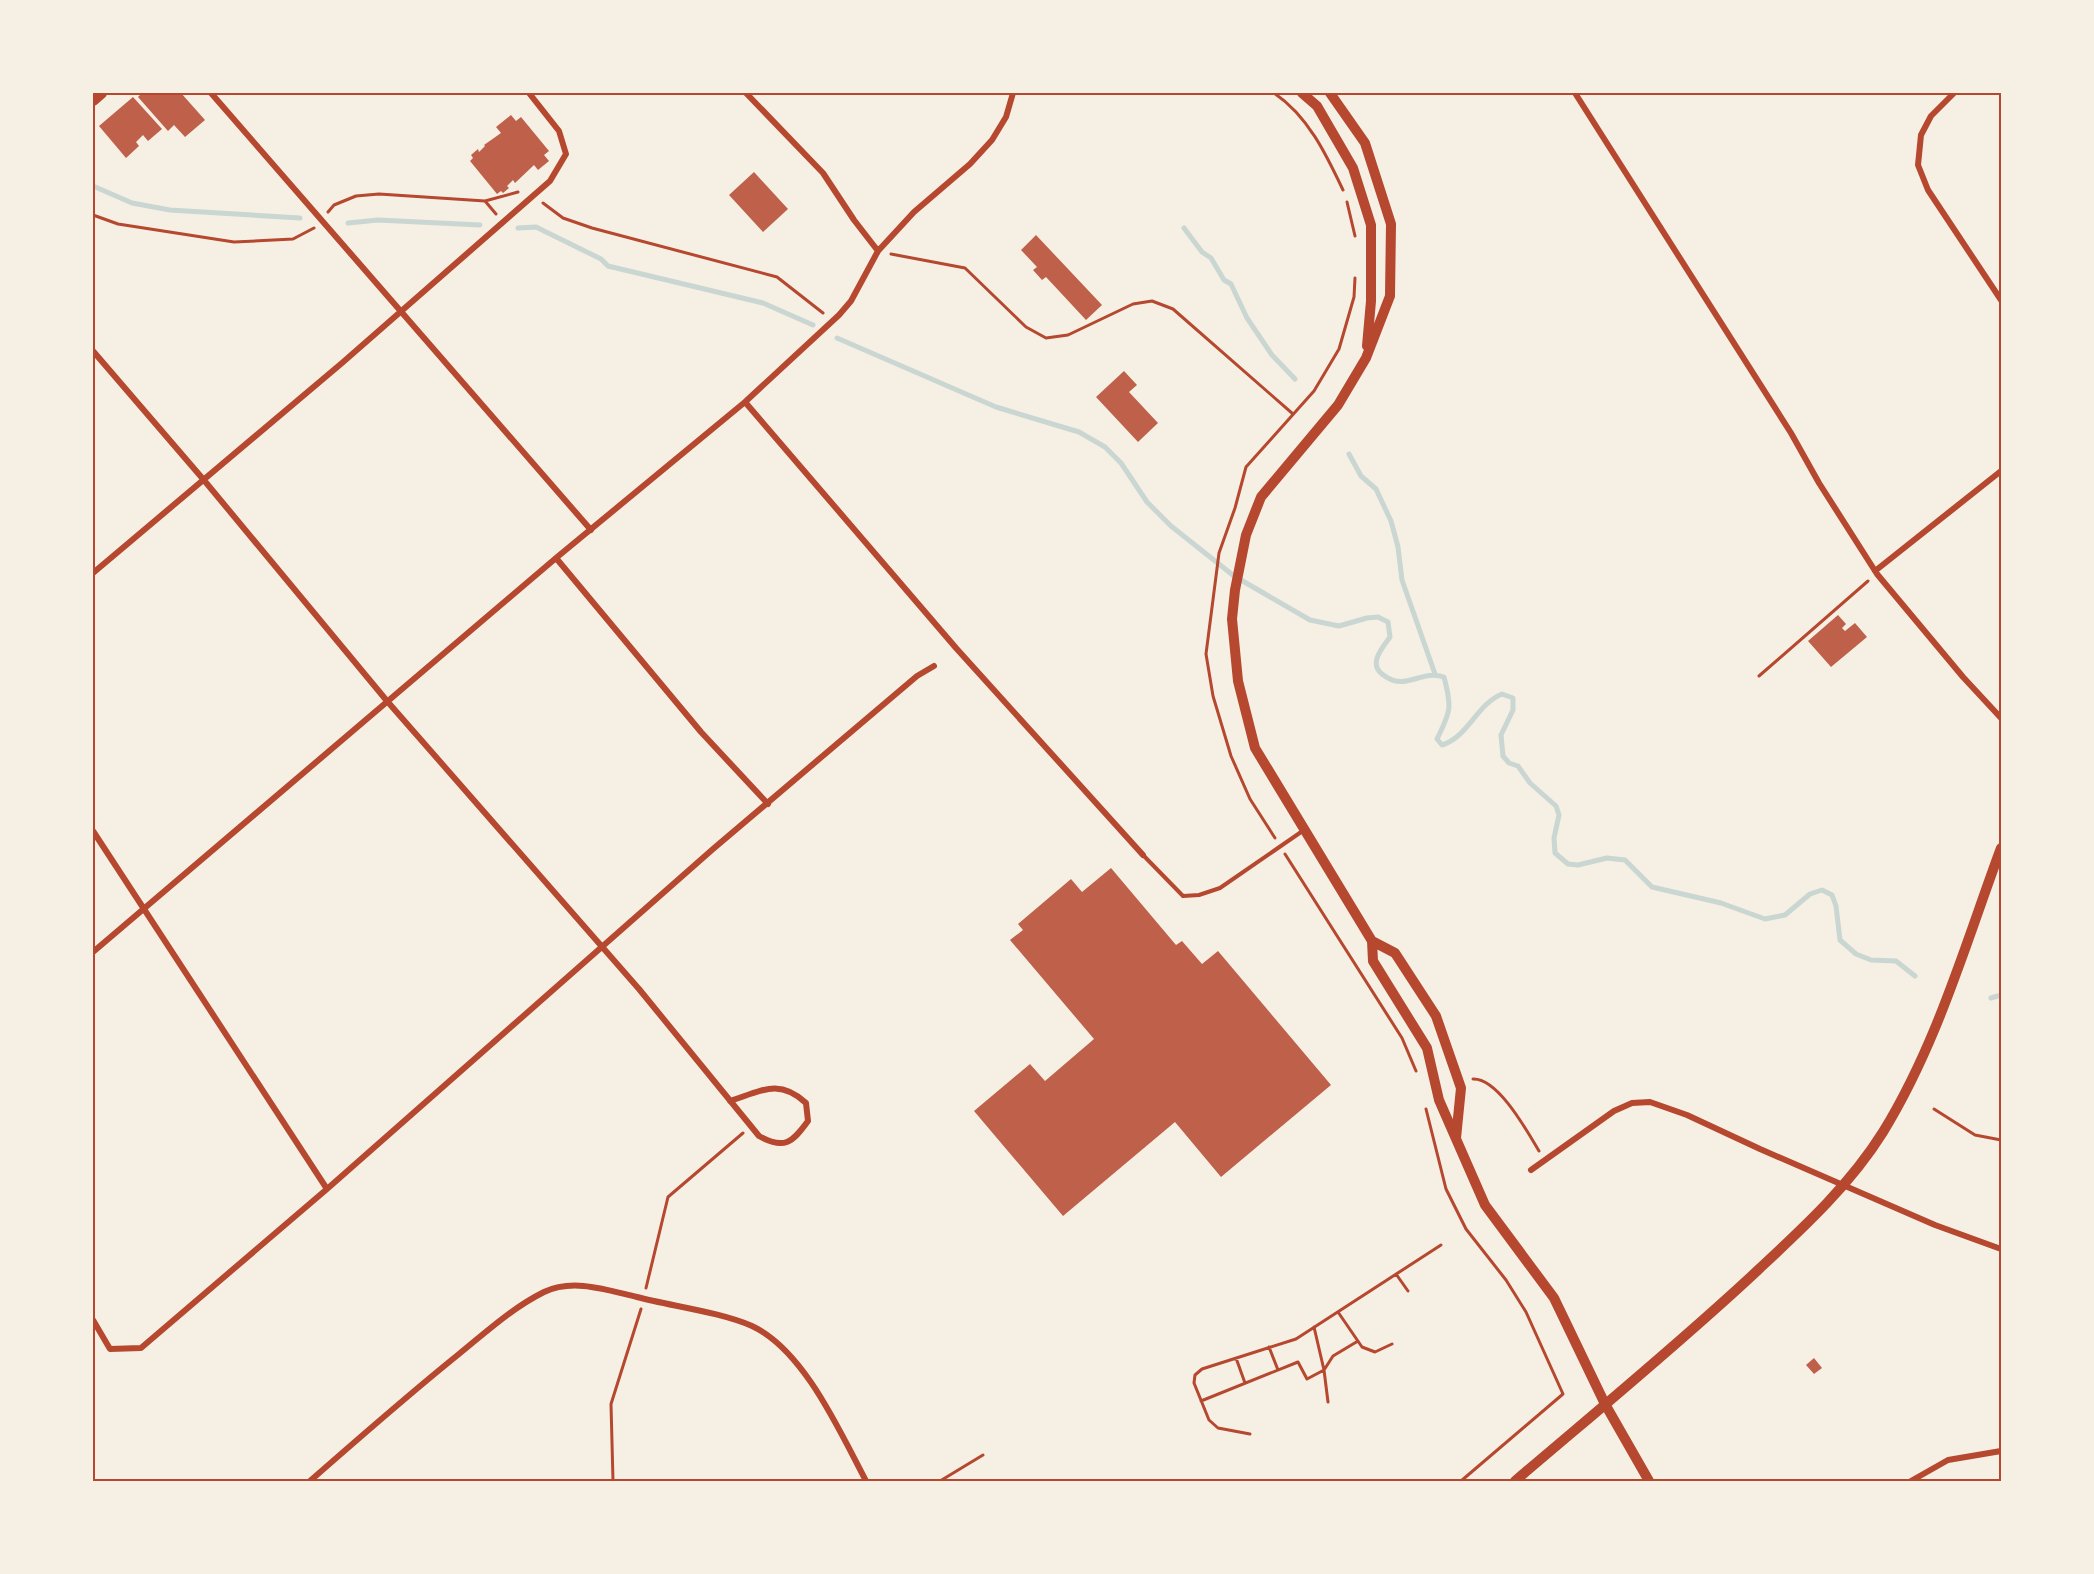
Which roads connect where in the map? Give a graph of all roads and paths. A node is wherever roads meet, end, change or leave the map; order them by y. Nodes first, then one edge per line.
1 (101, 93) edge
2 (211, 93) edge
3 (529, 93) edge
4 (746, 93) edge
5 (1013, 93) edge
6 (1274, 93) edge
7 (1302, 93) edge
8 (1330, 93) edge
9 (1575, 93) edge
10 (1954, 93) edge
11 (93, 100) edge
12 (533, 196) junction
13 (93, 215) edge
14 (322, 220) junction
15 (1357, 242) dead end
16 (878, 251) junction
17 (1355, 275) dead end
18 (2001, 300) edge
19 (401, 311) junction
20 (824, 314) dead end
21 (93, 351) edge
22 (1366, 358) junction
23 (745, 402) junction
24 (1293, 414) junction
25 (2001, 471) edge
26 (203, 479) junction
27 (591, 530) junction
28 (556, 558) junction
29 (1876, 572) junction
30 (93, 573) edge
31 (934, 666) dead end
32 (1759, 676) dead end
33 (387, 701) junction
34 (2001, 718) edge
35 (768, 804) junction
36 (1306, 829) junction
37 (93, 831) edge
38 (1281, 847) junction
39 (2001, 848) edge
40 (1143, 855) joint
41 (145, 908) junction
42 (1372, 941) junction
43 (601, 946) junction
44 (93, 952) edge
45 (1419, 1078) dead end
46 (1459, 1082) junction
47 (1436, 1089) junction
48 (730, 1101) junction
49 (1934, 1109) dead end
50 (1456, 1138) junction
51 (2001, 1140) edge
52 (1545, 1160) junction
53 (1531, 1170) dead end
54 (1845, 1185) junction
55 (327, 1189) junction
56 (1441, 1245) dead end
57 (2001, 1250) edge
58 (1396, 1274) junction
59 (1408, 1291) dead end
60 (1338, 1312) junction
61 (93, 1320) edge
62 (1314, 1327) junction
63 (1358, 1341) junction
64 (1392, 1344) dead end
65 (1269, 1347) junction
66 (1236, 1358) junction
67 (1278, 1370) junction
68 (1324, 1370) junction
69 (1245, 1383) junction
70 (1201, 1401) junction
71 (1328, 1402) dead end
72 (1605, 1404) junction
73 (1250, 1434) dead end
74 (2001, 1451) edge
75 (983, 1455) dead end
76 (310, 1481) edge
77 (866, 1481) edge
78 (940, 1481) edge
79 (1461, 1481) edge
80 (1515, 1481) edge
81 (1649, 1481) edge
82 (1911, 1481) edge

1 - 11 main road
2 - 14 street
3 - 12 street
4 - 16 street
5 - 16 street
6 - 15 path
7 - 22 street
8 - 22 street
9 - 29 street
10 - 18 street
12 - 14 path
12 - 19 street
12 - 20 path
13 - 14 path
14 - 19 street
16 - 23 street
16 - 24 path
17 - 24 path
19 - 26 street
19 - 27 street
21 - 26 street
22 - 36 street
23 - 27 street
23 - 40 street
24 - 38 path
25 - 29 street
26 - 30 street
26 - 33 street
27 - 28 street
28 - 33 street
28 - 35 street
29 - 32 path
29 - 34 street
31 - 35 street
33 - 41 street
33 - 43 street
35 - 43 street
36 - 38 lane
36 - 42 street
37 - 41 street
38 - 40 lane
38 - 45 path
39 - 54 street
41 - 44 street
41 - 55 street
42 - 46 street
42 - 47 street
43 - 48 street
43 - 55 street
46 - 50 street
46 - 52 path
47 - 50 street
47 - 79 path
48 - 48 street
49 - 51 path
50 - 72 street
52 - 53 street
52 - 54 street
54 - 57 street
54 - 72 street
55 - 61 street
56 - 58 path
58 - 59 path
58 - 60 path
60 - 62 path
60 - 63 path
62 - 65 path
62 - 68 path
63 - 64 path
63 - 68 path
65 - 66 path
65 - 67 path
66 - 69 path
66 - 70 path
67 - 68 path
67 - 69 path
68 - 71 path
69 - 70 path
70 - 73 path
72 - 80 street
72 - 81 street
74 - 82 street
75 - 78 path
76 - 77 street

